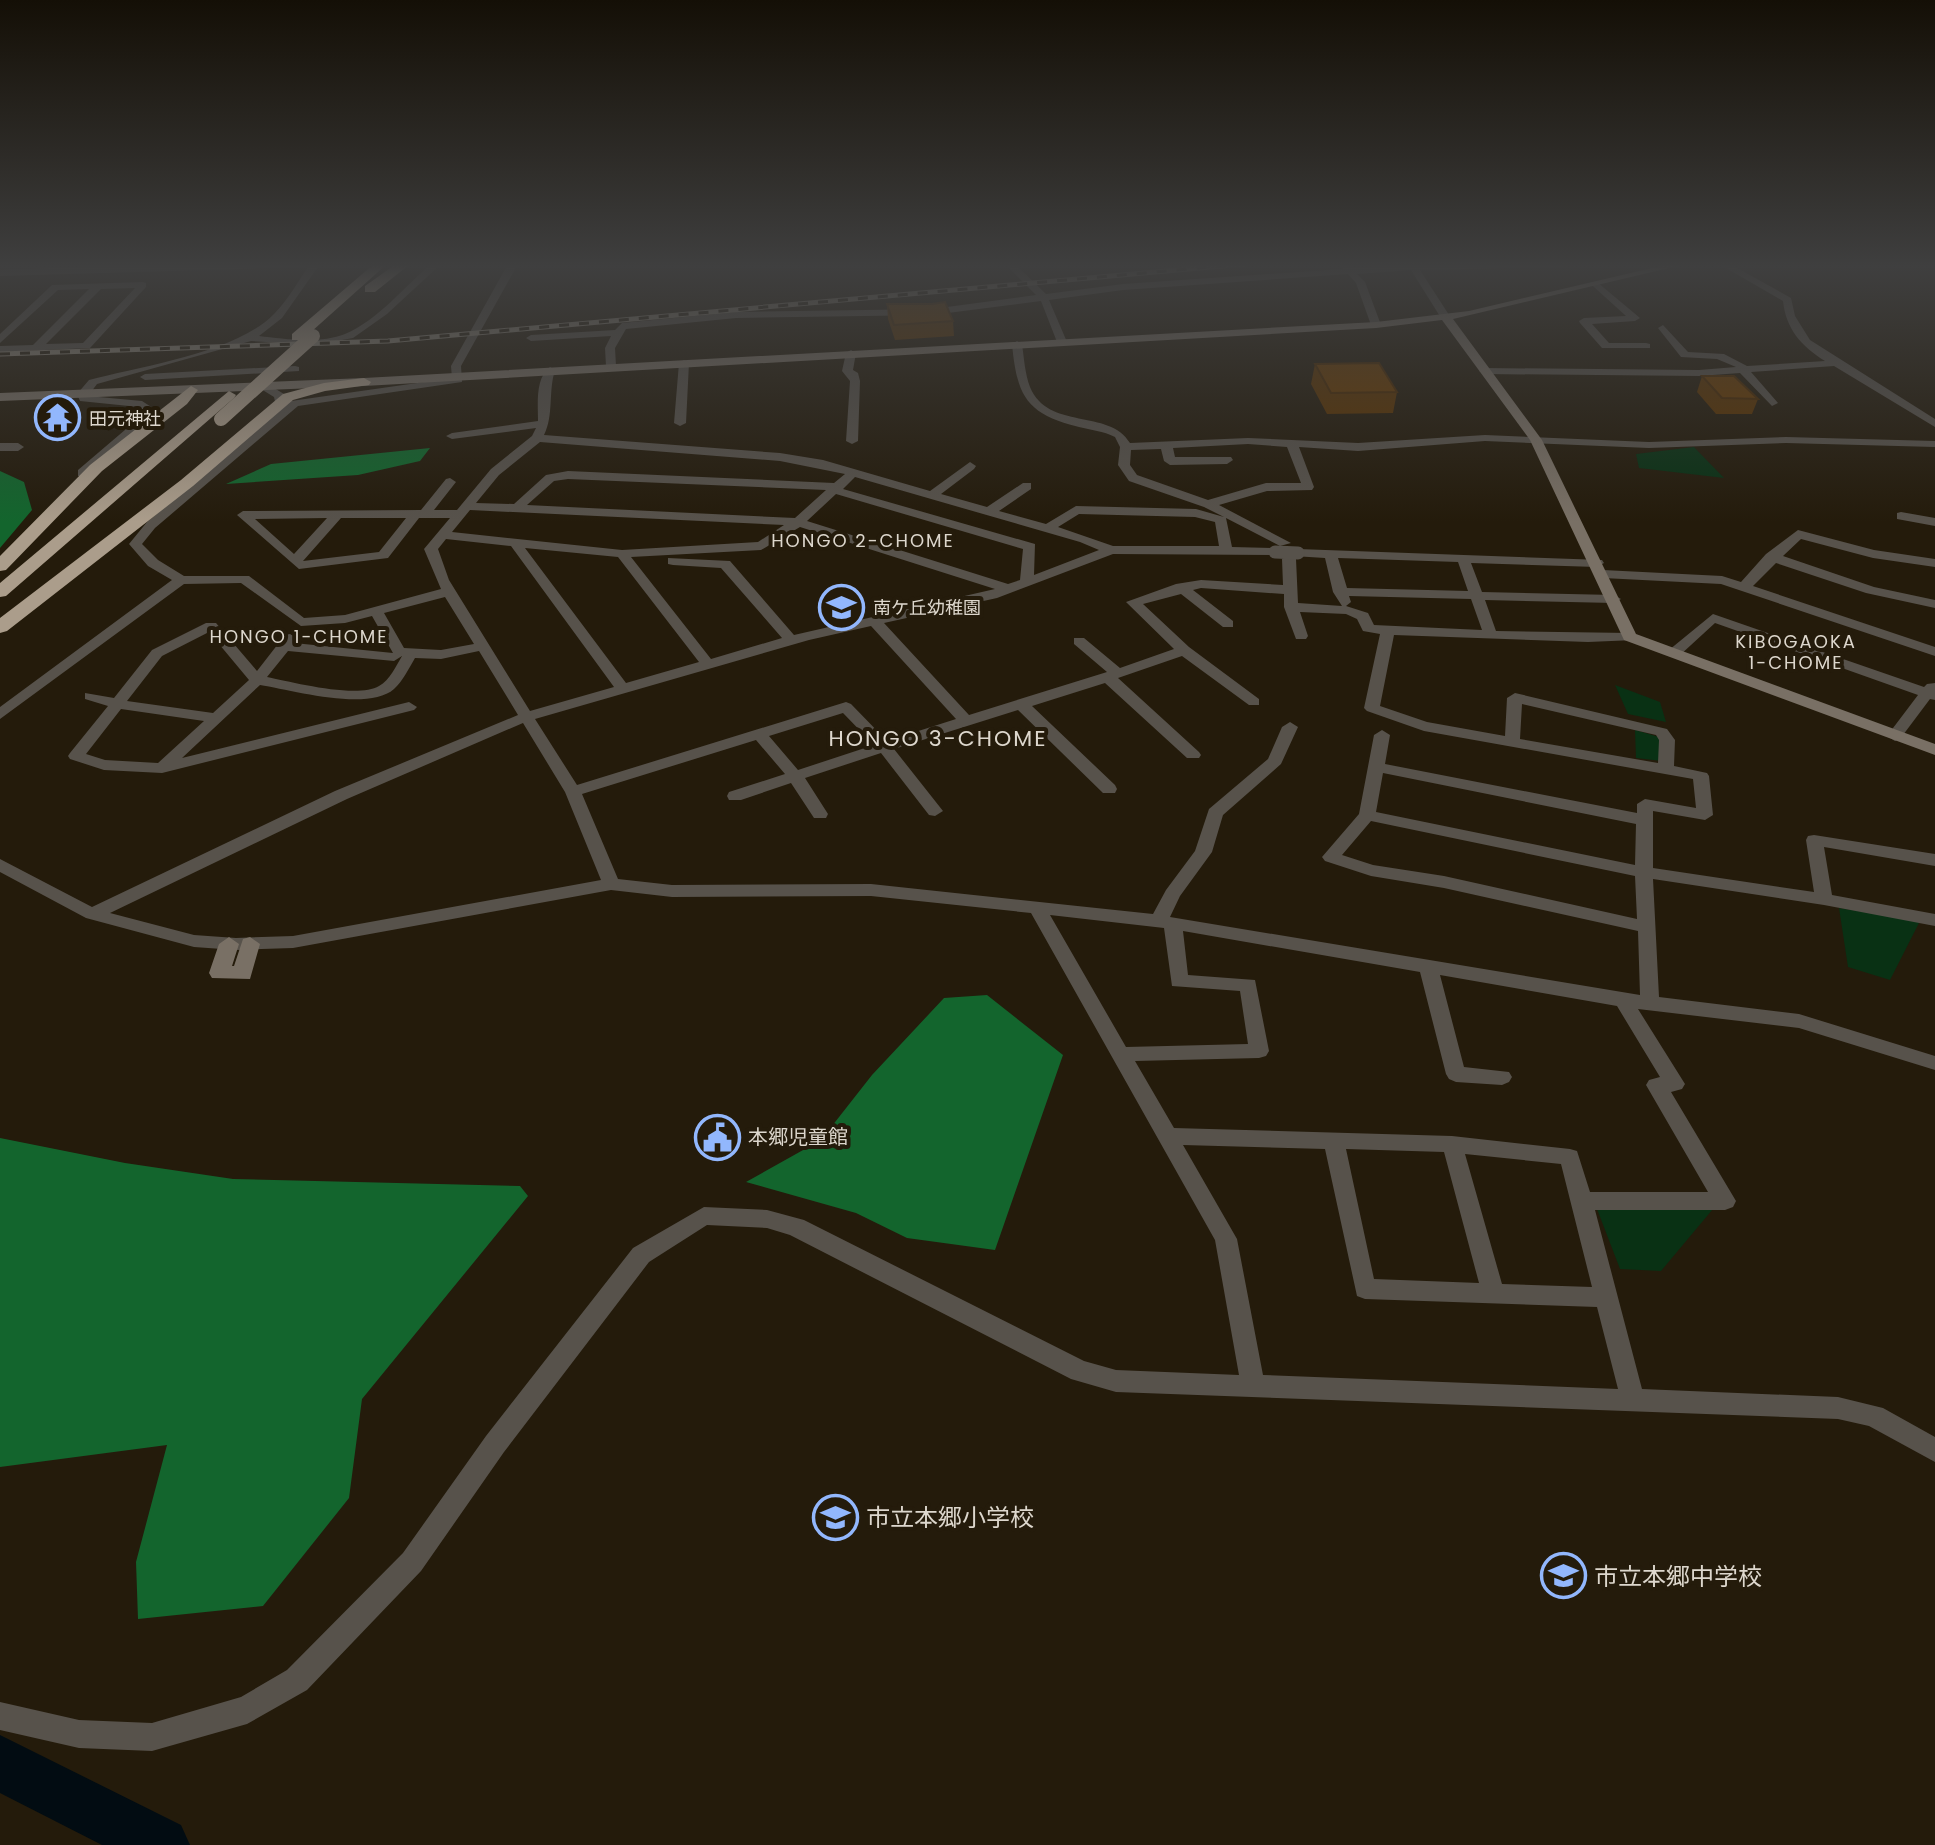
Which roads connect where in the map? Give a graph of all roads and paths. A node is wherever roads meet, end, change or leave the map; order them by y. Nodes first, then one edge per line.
1 (215, 350) edge
2 (282, 350) edge
3 (297, 350) edge
4 (463, 350) edge
5 (610, 350) edge
6 (904, 350) edge
7 (1018, 350) edge
8 (1469, 350) edge
9 (1681, 350) edge
10 (1814, 350) edge
11 (851, 353) junction
12 (684, 363) junction
13 (1837, 363) junction
14 (611, 366) junction
15 (295, 369) dead end
16 (1743, 369) junction
17 (550, 370) junction
18 (1484, 371) junction
19 (118, 376) junction
20 (457, 376) junction
21 (364, 382) junction
22 (265, 387) junction
23 (191, 390) junction
24 (82, 394) junction
25 (0, 397) edge
26 (1772, 403) dead end
27 (280, 404) junction
28 (680, 423) dead end
29 (1935, 424) edge
30 (541, 431) junction
31 (452, 436) dead end
32 (1536, 440) junction
33 (852, 441) dead end
34 (1291, 442) junction
35 (1166, 444) junction
36 (1935, 444) edge
37 (0, 447) edge
38 (18, 447) dead end
39 (1126, 447) junction
40 (1227, 460) dead end
41 (970, 466) dead end
42 (82, 473) dead end
43 (853, 473) junction
44 (450, 482) dead end
45 (1027, 486) dead end
46 (835, 488) junction
47 (932, 495) junction
48 (1208, 504) junction
49 (517, 508) junction
50 (464, 510) junction
51 (990, 511) junction
52 (339, 513) junction
53 (420, 514) junction
54 (1901, 516) dead end
55 (798, 522) junction
56 (1935, 522) edge
57 (1048, 528) junction
58 (441, 535) junction
59 (516, 544) junction
60 (1280, 548) junction
61 (1226, 549) junction
62 (1111, 550) junction
63 (1331, 555) junction
64 (624, 556) junction
65 (1293, 556) junction
66 (1771, 557) junction
67 (1463, 559) junction
68 (295, 561) junction
69 (1935, 563) edge
70 (0, 566) edge
71 (1600, 569) junction
72 (181, 580) junction
73 (1026, 582) junction
74 (1745, 586) junction
75 (1181, 587) junction
76 (1008, 589) junction
77 (1292, 590) junction
78 (451, 591) junction
79 (0, 592) edge
80 (1340, 592) junction
81 (1477, 596) junction
82 (1614, 599) junction
83 (1935, 604) edge
84 (1291, 607) junction
85 (1348, 610) junction
86 (0, 611) edge
87 (376, 611) junction
88 (873, 620) junction
89 (301, 622) junction
90 (1228, 624) dead end
91 (0, 627) edge
92 (1388, 631) junction
93 (1491, 635) junction
94 (1301, 636) dead end
95 (1630, 637) junction
96 (791, 640) junction
97 (1079, 641) dead end
98 (285, 646) junction
99 (483, 646) junction
100 (1184, 650) junction
101 (1935, 652) edge
102 (1674, 653) junction
103 (707, 663) junction
104 (1113, 675) junction
105 (257, 680) junction
106 (623, 689) junction
107 (1932, 691) edge
108 (90, 696) dead end
109 (33, 702) dead end
110 (1254, 702) dead end
111 (1020, 703) junction
112 (118, 704) junction
113 (409, 707) dead end
114 (5, 710) edge
115 (528, 716) junction
116 (216, 718) junction
117 (966, 721) junction
118 (1290, 727) dead end
119 (759, 734) junction
120 (1382, 735) dead end
121 (1895, 736) junction
122 (1512, 741) junction
123 (884, 747) junction
124 (1935, 750) edge
125 (1193, 755) dead end
126 (1375, 767) junction
127 (162, 768) junction
128 (1666, 770) junction
129 (795, 776) junction
130 (1109, 789) dead end
131 (573, 792) junction
132 (735, 796) dead end
133 (935, 811) dead end
134 (820, 814) dead end
135 (1367, 815) junction
136 (1645, 820) junction
137 (1935, 860) edge
138 (0, 865) edge
139 (1644, 872) junction
140 (611, 884) junction
141 (1824, 899) junction
142 (1037, 907) junction
143 (92, 914) junction
144 (1935, 920) edge
145 (1166, 923) junction
146 (1646, 927) junction
147 (1428, 965) junction
148 (1623, 1000) junction
149 (1650, 1001) junction
150 (1122, 1054) junction
151 (1935, 1063) edge
152 (1502, 1077) dead end
153 (1168, 1136) junction
154 (1334, 1140) junction
155 (1452, 1144) junction
156 (1584, 1201) junction
157 (1493, 1292) junction
158 (1607, 1297) junction
159 (1253, 1385) junction
160 (1633, 1400) junction
161 (1935, 1450) edge
162 (0, 1716) edge

1 - 19 street
2 - 79 highway
3 - 86 highway, bridge
4 - 20 street
5 - 14 street
6 - 11 main road
7 - 39 street
8 - 18 main road
9 - 16 street
10 - 13 street
11 - 12 main road
11 - 33 street
12 - 14 main road
12 - 28 street
13 - 16 street
13 - 29 street
14 - 17 main road
15 - 19 street
16 - 18 street
16 - 26 street
17 - 20 main road
17 - 30 street
18 - 32 main road
19 - 24 street
20 - 21 main road
20 - 72 street
21 - 22 main road
21 - 27 highway
22 - 23 main road
22 - 27 street
23 - 24 main road
23 - 70 highway
24 - 25 main road
24 - 42 street
27 - 91 highway
30 - 31 street
30 - 43 street
30 - 50 street
32 - 34 street
32 - 36 street
32 - 71 main road
34 - 35 street
34 - 48 street
35 - 39 street
35 - 40 street
37 - 38 street
39 - 48 street
41 - 47 street
43 - 46 street
43 - 47 street
44 - 53 street
45 - 51 street
46 - 49 street
46 - 55 street
46 - 73 street
47 - 51 street
48 - 60 street
49 - 50 street
49 - 55 street
50 - 53 street
50 - 58 street
51 - 57 street
52 - 53 street
52 - 68 street
52 - 68 street
53 - 68 street
54 - 56 street
55 - 64 street
55 - 76 street
57 - 61 street
57 - 62 street
58 - 59 street
58 - 78 street
59 - 64 street
59 - 106 street
60 - 61 street
60 - 65 street, bridge
61 - 62 street
62 - 73 street
63 - 65 street
63 - 67 street
63 - 80 street
64 - 96 street
64 - 103 street
65 - 77 street
66 - 69 street
66 - 74 street
66 - 83 street
67 - 71 street
67 - 81 street
71 - 74 street
71 - 82 main road
72 - 89 street
72 - 114 street
73 - 76 street
74 - 101 street
75 - 77 street
75 - 90 street
75 - 100 street
76 - 88 street
77 - 84 street
78 - 87 street
78 - 99 street
80 - 81 street
80 - 85 street
81 - 82 street
81 - 93 street
82 - 95 main road
84 - 85 street
84 - 94 street
85 - 92 street
87 - 89 street
87 - 99 street
88 - 96 street
88 - 117 street
89 - 98 street
92 - 93 street
92 - 122 street
93 - 95 street
95 - 102 main road
96 - 103 street
97 - 104 street
98 - 105 street
98 - 105 street
99 - 115 street
100 - 104 street
100 - 110 street
102 - 107 street
102 - 121 main road
103 - 106 street
104 - 111 street
104 - 125 street
105 - 112 street
105 - 116 street
106 - 115 street
107 - 121 street
108 - 112 street
109 - 114 street
111 - 117 street
111 - 130 street
112 - 116 street
112 - 127 street
113 - 127 street
115 - 131 street
115 - 143 street
116 - 127 street
117 - 123 street
118 - 145 street
119 - 123 street
119 - 129 street
119 - 131 street
120 - 126 street
121 - 124 main road
122 - 128 street
122 - 128 street
123 - 129 street
123 - 133 street
126 - 135 street
126 - 136 street
128 - 136 street
129 - 132 street
129 - 134 street
131 - 140 street
135 - 139 street
135 - 146 street
136 - 139 street
137 - 141 street
138 - 143 street
139 - 141 street
139 - 146 street
140 - 142 street
140 - 143 street
141 - 144 street
142 - 145 street
142 - 150 street
145 - 147 street
145 - 150 street
146 - 149 street
147 - 148 street
147 - 152 street
148 - 149 street
148 - 156 street
149 - 151 street
150 - 153 street
153 - 154 street
153 - 159 street
154 - 155 street
154 - 157 street
155 - 156 street
155 - 157 street
156 - 158 street
157 - 158 street
158 - 160 street
159 - 160 street
159 - 162 street
160 - 161 street

